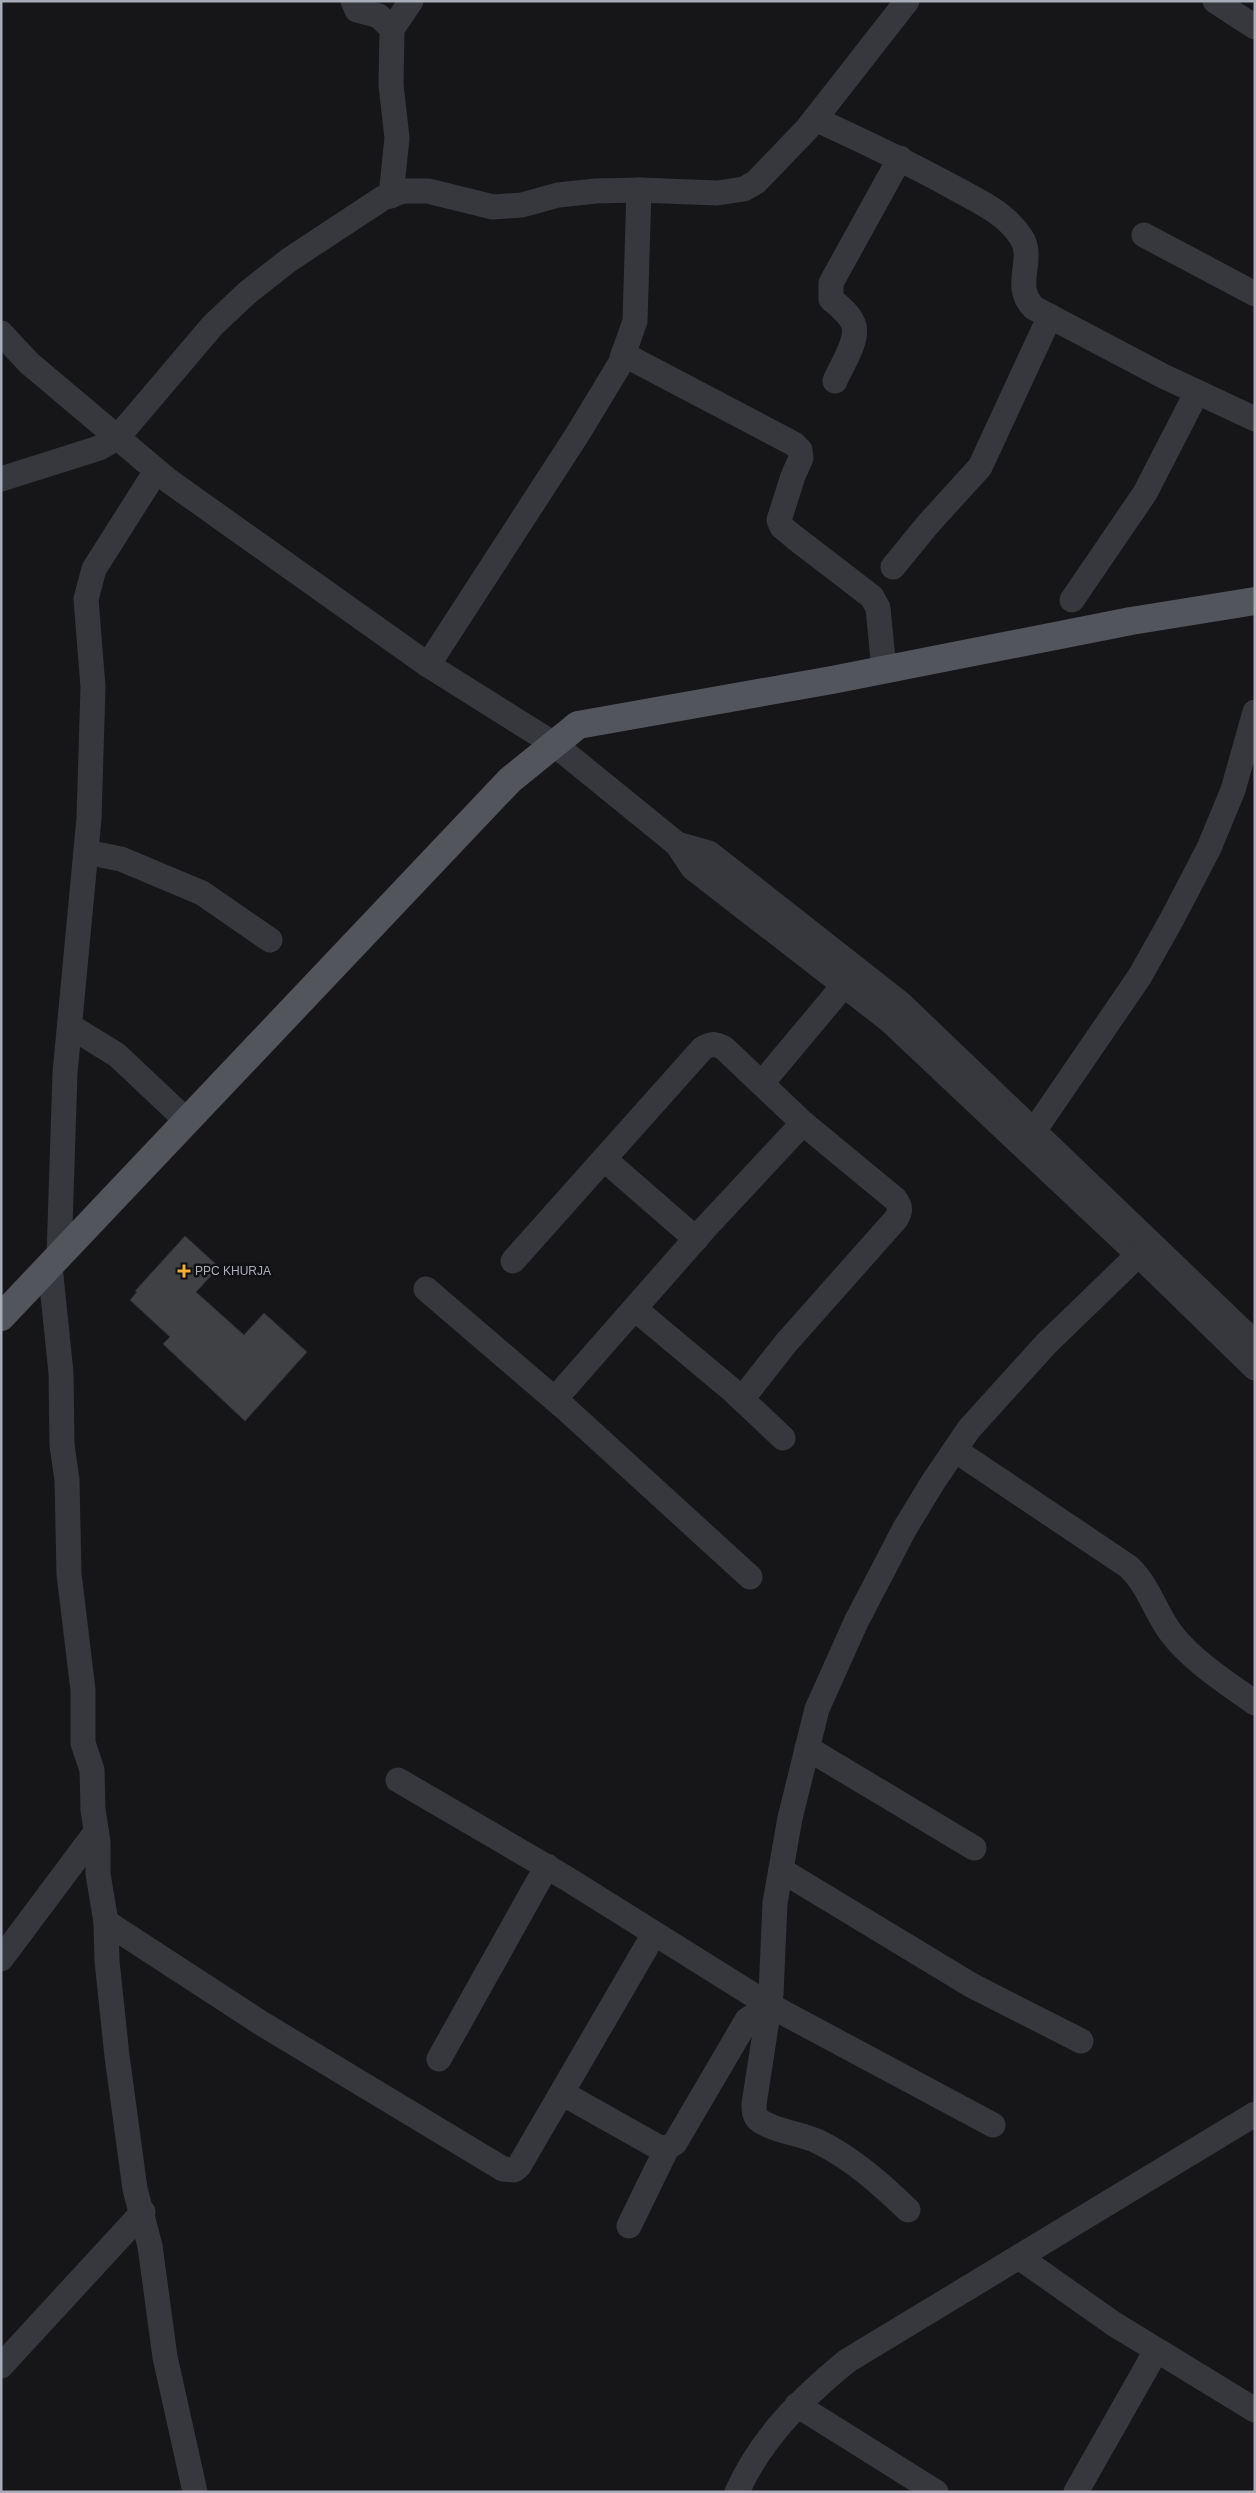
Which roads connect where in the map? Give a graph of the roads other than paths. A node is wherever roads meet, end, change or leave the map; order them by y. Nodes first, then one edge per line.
1 (353, 1) edge
2 (411, 1) edge
3 (907, 1) edge
4 (1215, 1) edge
5 (1255, 27) edge
6 (392, 29) junction
7 (815, 119) junction
8 (900, 158) junction
9 (639, 190) junction
10 (391, 196) junction
11 (1144, 235) dead end
12 (1255, 294) edge
13 (1050, 316) junction
14 (1, 333) edge
15 (624, 354) junction
16 (835, 381) dead end
17 (1197, 392) junction
18 (1255, 419) edge
19 (117, 438) junction
20 (156, 471) junction
21 (1, 479) edge
22 (893, 567) dead end
23 (1072, 600) dead end
24 (1255, 601) edge
25 (428, 665) junction
26 (884, 670) junction
27 (1255, 712) edge
28 (554, 744) junction
29 (677, 844) junction
30 (86, 852) junction
31 (270, 940) dead end
32 (844, 985) junction
33 (70, 1026) junction
34 (762, 1083) junction
35 (187, 1121) junction
36 (804, 1123) junction
37 (1034, 1131) junction
38 (604, 1159) junction
39 (696, 1238) junction
40 (1138, 1255) junction
41 (54, 1261) junction
42 (513, 1261) dead end
43 (426, 1289) dead end
44 (635, 1309) junction
45 (1, 1317) edge
46 (1255, 1343) edge
47 (1255, 1368) edge
48 (555, 1399) junction
49 (742, 1399) junction
50 (783, 1438) dead end
51 (955, 1450) junction
52 (750, 1576) dead end
53 (1255, 1702) edge
54 (807, 1748) junction
55 (398, 1780) dead end
56 (96, 1832) junction
57 (974, 1848) dead end
58 (547, 1866) junction
59 (781, 1870) junction
60 (106, 1922) junction
61 (654, 1934) junction
62 (1, 1959) edge
63 (769, 2009) junction
64 (1081, 2041) dead end
65 (439, 2059) dead end
66 (562, 2093) junction
67 (1255, 2114) edge
68 (993, 2125) dead end
69 (667, 2148) junction
70 (908, 2210) dead end
71 (143, 2212) junction
72 (630, 2226) dead end
73 (1019, 2257) junction
74 (1156, 2351) junction
75 (1, 2366) edge
76 (797, 2404) junction
77 (1255, 2410) edge
78 (195, 2492) edge
79 (737, 2492) edge
80 (936, 2492) edge
81 (1076, 2492) edge

1 - 6 street
2 - 6 street
3 - 7 street
4 - 5 street
6 - 10 street
7 - 8 street
7 - 9 street
8 - 13 street
8 - 16 street
9 - 10 street
9 - 15 street
10 - 19 street
11 - 12 street
13 - 17 street
13 - 22 street
14 - 19 street
15 - 25 street
15 - 26 street
17 - 18 street
17 - 23 street
19 - 20 street
19 - 21 street
20 - 25 street
20 - 30 street
24 - 26 main road
25 - 28 street
26 - 28 main road
27 - 37 street
28 - 29 street
28 - 35 main road
29 - 32 street
29 - 37 street
30 - 31 street
30 - 33 street
32 - 34 street
32 - 40 street
33 - 35 street
33 - 41 street
34 - 36 street
34 - 38 street
35 - 41 main road
36 - 39 street
36 - 49 street
37 - 46 street
38 - 39 street
38 - 42 street
39 - 44 street
40 - 47 street
40 - 51 street
41 - 45 main road
41 - 56 street
43 - 48 street
44 - 48 street
44 - 49 street
48 - 52 street
49 - 50 street
51 - 53 street
51 - 54 street
54 - 57 street
54 - 59 street
55 - 58 street
56 - 60 street
56 - 62 street
58 - 61 street
58 - 65 street
59 - 63 street
59 - 64 street
60 - 66 street
60 - 71 street
61 - 63 street
61 - 66 street
63 - 68 street
63 - 69 street
63 - 70 street
66 - 69 street
67 - 73 street
69 - 72 street
71 - 75 street
71 - 78 street
73 - 74 street
73 - 76 street
74 - 77 street
74 - 81 street
76 - 79 street
76 - 80 street

